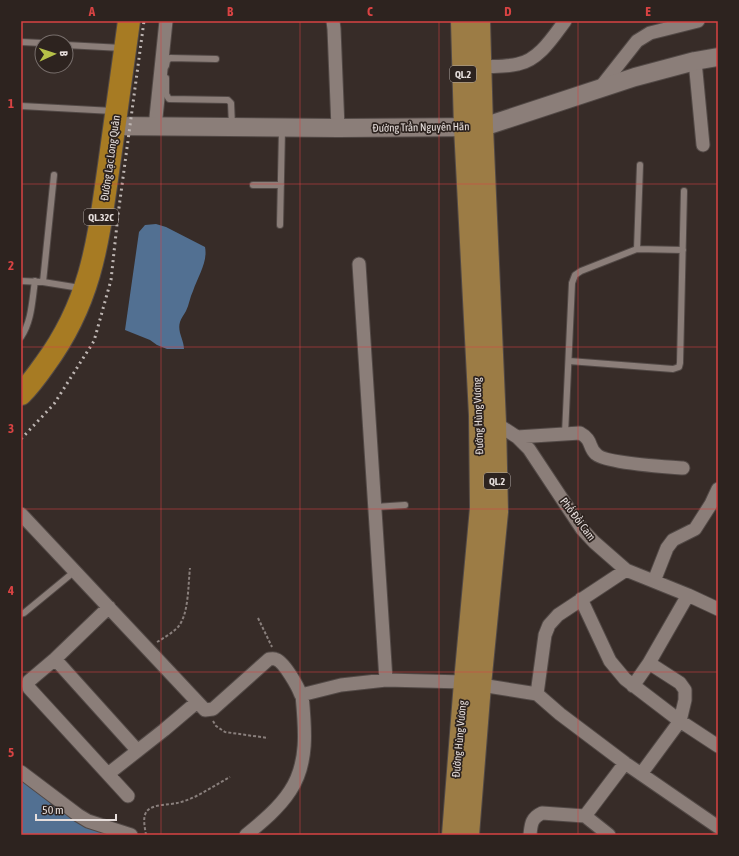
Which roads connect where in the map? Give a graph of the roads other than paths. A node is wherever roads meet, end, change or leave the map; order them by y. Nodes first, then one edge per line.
1 (129, 21) edge
2 (166, 21) edge
3 (333, 21) edge
4 (461, 21) edge
5 (480, 21) edge
6 (565, 21) edge
7 (698, 21) edge
8 (21, 42) edge
9 (34, 43) edge
10 (74, 45) edge
11 (125, 48) junction
12 (718, 57) edge
13 (216, 59) dead end
14 (695, 61) junction
15 (481, 67) junction
16 (600, 88) junction
17 (21, 106) edge
18 (115, 118) junction
19 (155, 127) junction
20 (473, 127) junction
21 (232, 128) junction
22 (282, 128) junction
23 (338, 128) junction
24 (703, 145) dead end
25 (640, 165) dead end
26 (54, 175) dead end
27 (253, 185) dead end
28 (281, 185) junction
29 (684, 191) dead end
30 (280, 225) dead end
31 (637, 249) junction
32 (683, 250) junction
33 (359, 264) dead end
34 (21, 280) edge
35 (35, 281) junction
36 (43, 282) junction
37 (86, 288) junction
38 (21, 337) edge
39 (569, 361) junction
40 (21, 394) edge
41 (488, 419) junction
42 (565, 434) junction
43 (517, 437) junction
44 (684, 468) dead end
45 (718, 489) edge
46 (405, 505) dead end
47 (375, 507) junction
48 (21, 514) edge
49 (626, 570) junction
50 (74, 571) junction
51 (654, 581) junction
52 (688, 595) junction
53 (581, 599) junction
54 (716, 605) edge
55 (109, 607) junction
56 (21, 614) edge
57 (56, 659) junction
58 (649, 663) junction
59 (386, 680) junction
60 (472, 684) junction
61 (633, 686) junction
62 (537, 694) junction
63 (302, 695) junction
64 (197, 702) junction
65 (680, 721) junction
66 (718, 746) edge
67 (137, 750) junction
68 (625, 764) junction
69 (21, 772) edge
70 (108, 774) junction
71 (641, 774) junction
72 (128, 796) dead end
73 (585, 816) junction
74 (718, 827) edge
75 (718, 831) edge
76 (131, 835) edge
77 (246, 835) edge
78 (452, 835) edge
79 (469, 835) edge
80 (530, 835) edge
81 (609, 835) edge
82 (714, 835) edge

1 - 11 highway, Đường Lạc Long Quân / QL.32C
2 - 19 street
3 - 23 street
4 - 20 main road, Đường Hùng Vương / QL.2
5 - 15 main road, Đường Hùng Vương / QL.2
6 - 15 street
7 - 16 street
8 - 9 lane
10 - 11 lane
11 - 18 highway, Đường Lạc Long Quân / QL.32C
12 - 14 street, Đường Trần Nguyên Hãn
13 - 21 lane
14 - 16 street, Đường Trần Nguyên Hãn
14 - 24 street
15 - 20 main road, Đường Hùng Vương / QL.2
16 - 20 street, Đường Trần Nguyên Hãn
17 - 18 lane
18 - 19 street, Đường Trần Nguyên Hãn
18 - 37 highway, Đường Lạc Long Quân / QL.32C
19 - 21 street, Đường Trần Nguyên Hãn
20 - 23 street, Đường Trần Nguyên Hãn
20 - 41 main road, Đường Hùng Vương / QL.2
21 - 22 street, Đường Trần Nguyên Hãn
22 - 23 street, Đường Trần Nguyên Hãn
22 - 28 lane
25 - 31 lane
26 - 36 lane
27 - 28 lane
28 - 30 lane
29 - 32 lane
31 - 32 lane
31 - 39 lane
32 - 39 lane
33 - 47 street
34 - 35 lane
35 - 36 lane
35 - 38 lane
36 - 37 lane
37 - 40 highway, Đường Lạc Long Quân / QL.32C
39 - 42 lane
41 - 43 street, Phố Đồi Cam
41 - 60 main road, Đường Hùng Vương / QL.2
42 - 43 street
42 - 44 street
43 - 49 street, Phố Đồi Cam
45 - 51 street
46 - 47 lane
47 - 59 street
48 - 50 street
49 - 51 street, Phố Đồi Cam
49 - 53 street
50 - 55 street
50 - 56 lane
51 - 52 street, Phố Đồi Cam
52 - 54 street, Phố Đồi Cam
52 - 58 street
53 - 61 street
53 - 62 street
55 - 57 street
55 - 64 street
57 - 67 street
57 - 70 street
58 - 61 street
58 - 65 street
59 - 60 street
59 - 63 street
60 - 62 street
60 - 78 main road, Đường Hùng Vương / QL.2
60 - 79 main road, Đường Hùng Vương / QL.2
61 - 65 street
62 - 68 street
63 - 64 street
63 - 77 street
64 - 67 street
65 - 66 street
65 - 71 street
67 - 70 street
68 - 71 street
68 - 73 street
69 - 76 street
70 - 72 street
71 - 74 street
73 - 80 street
73 - 81 street
75 - 82 street

